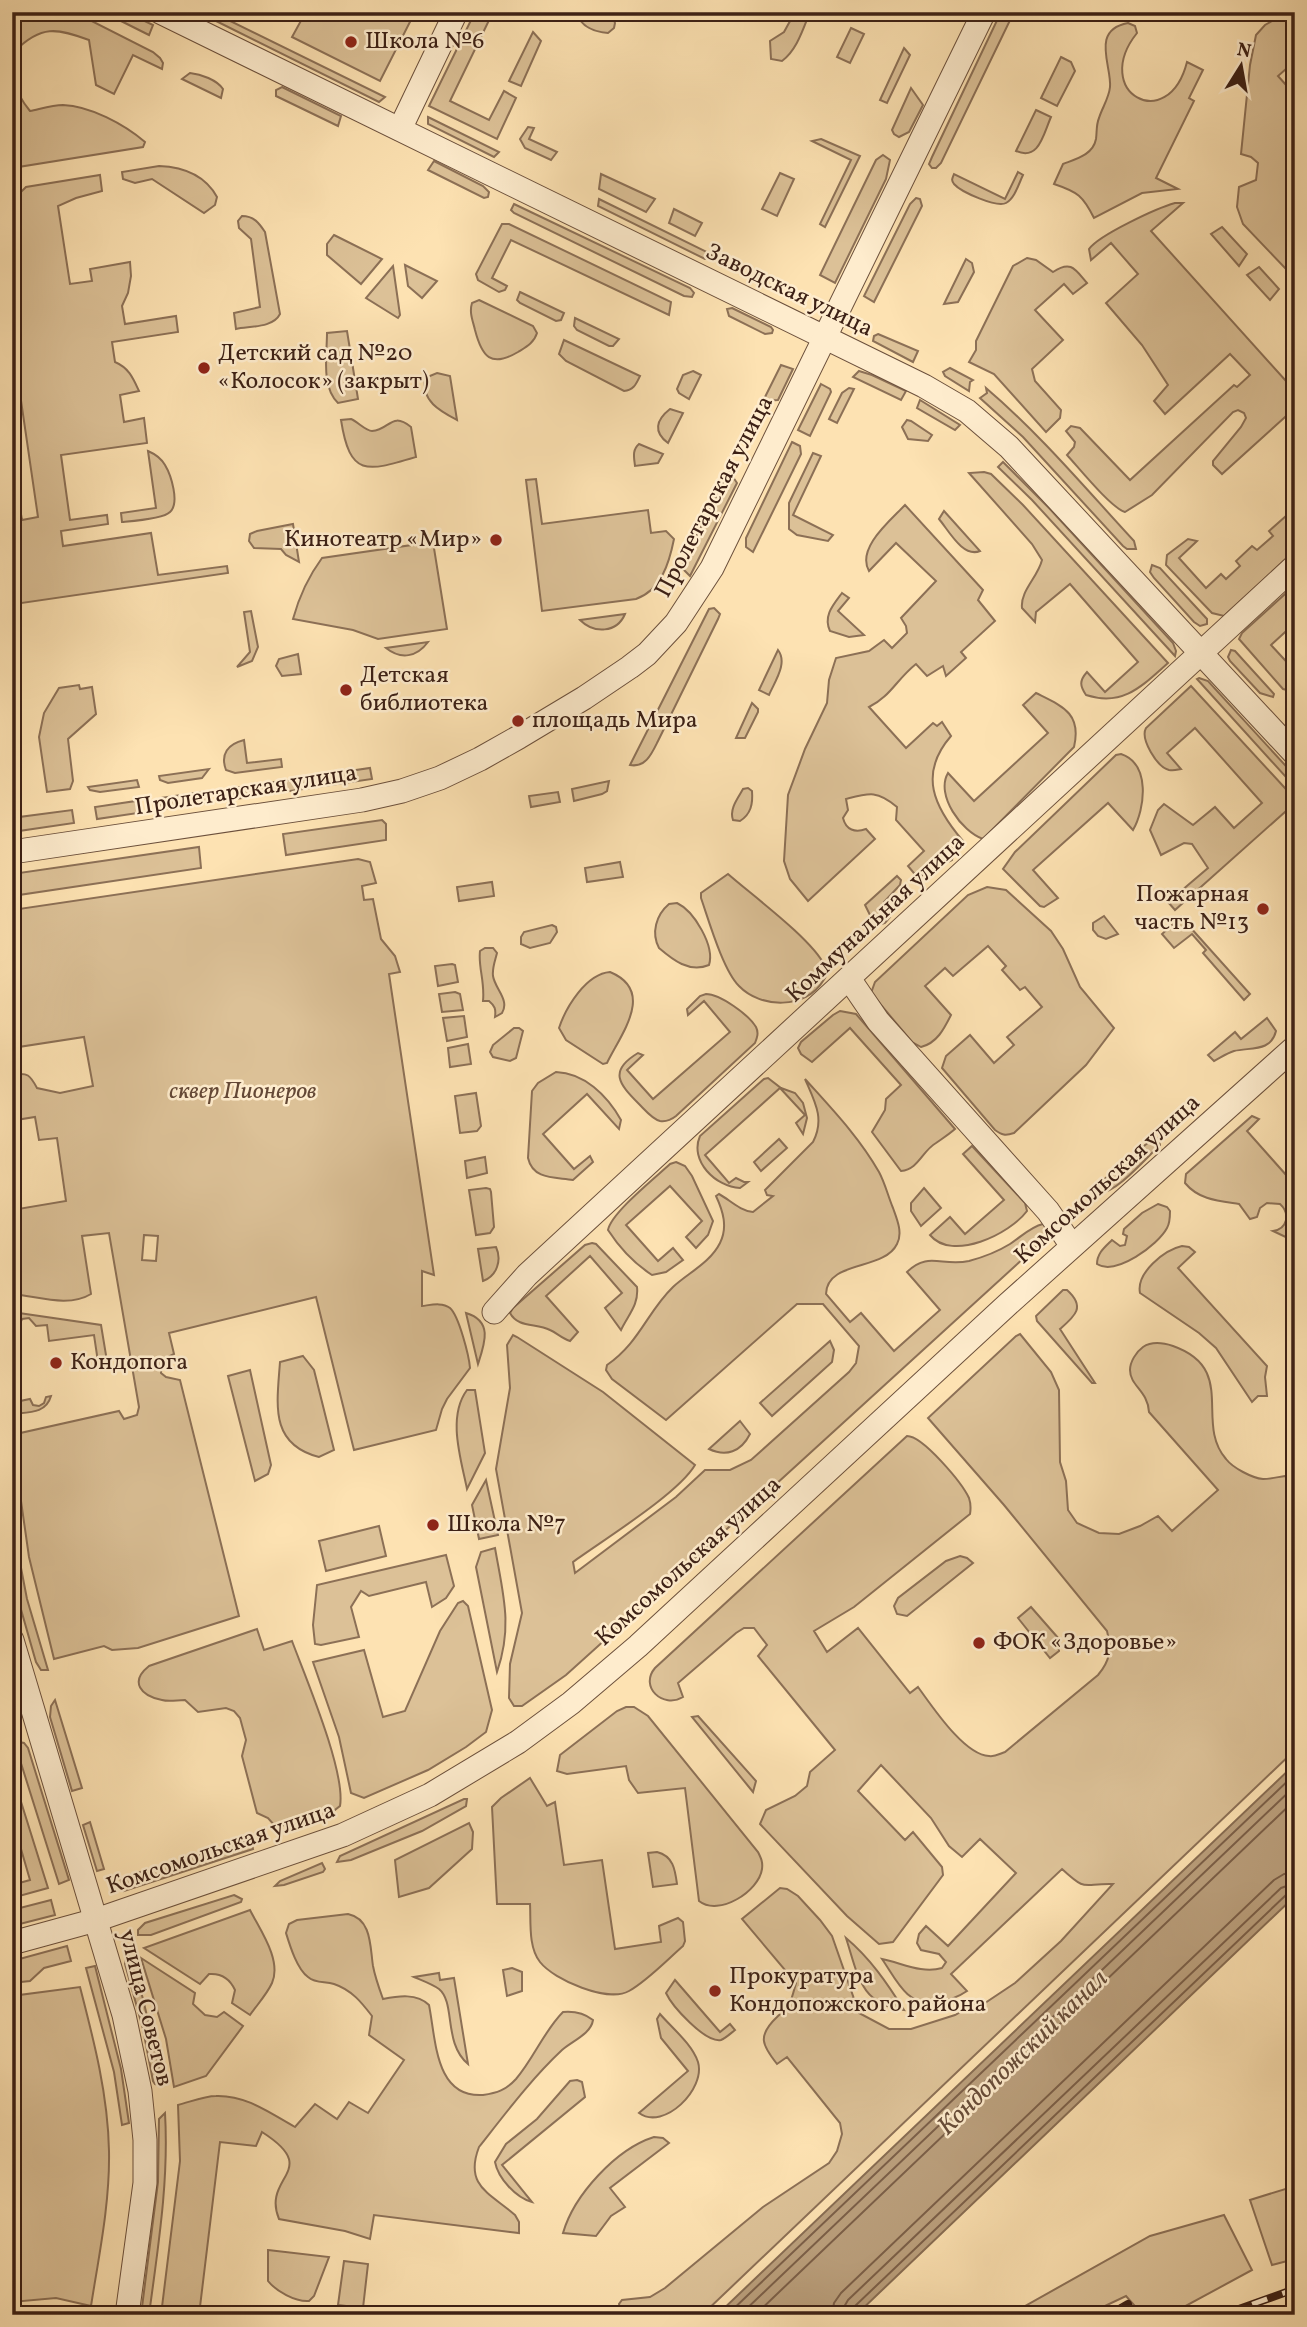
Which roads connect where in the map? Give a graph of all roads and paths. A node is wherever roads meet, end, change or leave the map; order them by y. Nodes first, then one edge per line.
1 (160, 12) edge
2 (457, 12) edge
3 (985, 12) edge
4 (400, 129) junction
5 (826, 339) junction
6 (1295, 566) edge
7 (1202, 653) junction
8 (1295, 754) edge
9 (12, 852) edge
10 (850, 980) junction
11 (1295, 1047) edge
12 (1073, 1246) junction
13 (494, 1312) dead end
14 (12, 1640) edge
15 (96, 1920) junction
16 (12, 1942) edge
17 (127, 2315) edge

1 - 4 street, Заводская улица
2 - 4 street
3 - 5 street, Пролетарская улица
4 - 5 street, Заводская улица
5 - 7 street, Заводская улица
5 - 9 street, Пролетарская улица
6 - 7 street, Коммунальная улица
7 - 8 street, Заводская улица
7 - 10 street, Коммунальная улица
10 - 12 street
10 - 13 street, Коммунальная улица
11 - 12 street, Комсомольская улица
12 - 15 street, Комсомольская улица
14 - 15 street, улица Советов
15 - 16 street, Комсомольская улица
15 - 17 street, улица Советов

